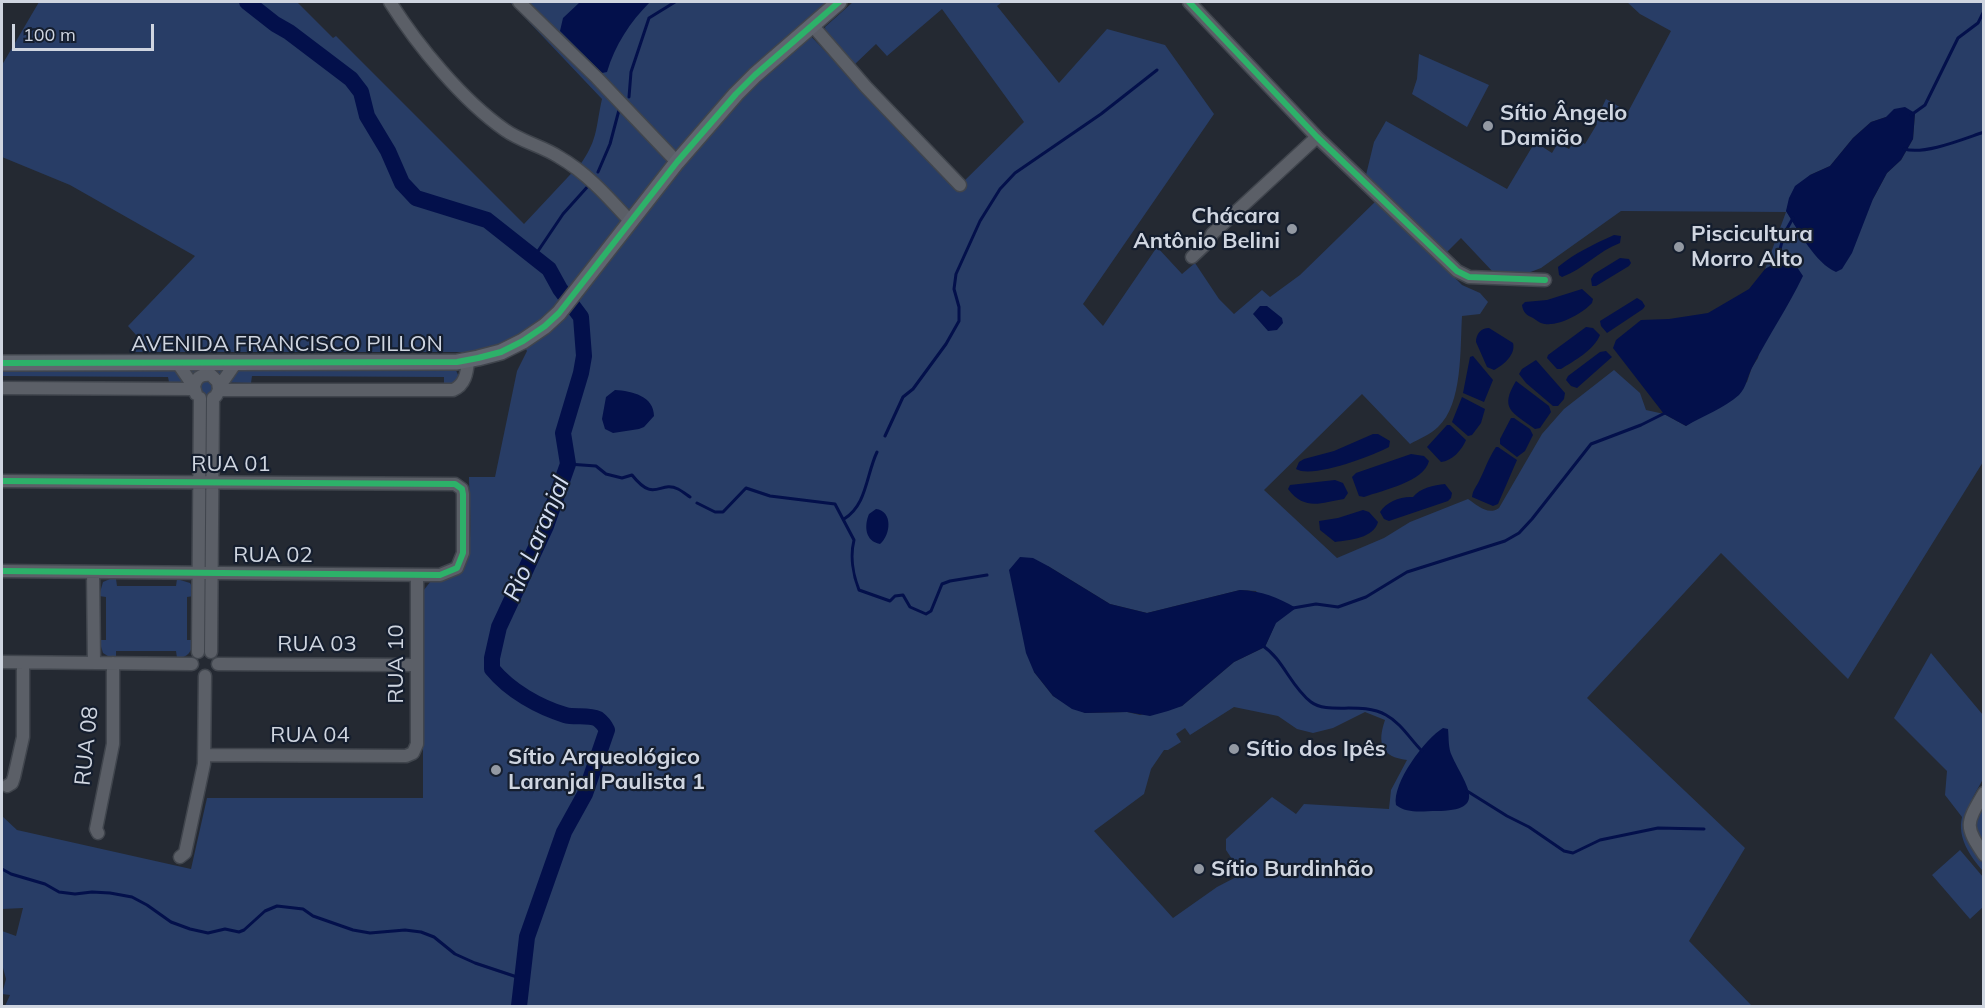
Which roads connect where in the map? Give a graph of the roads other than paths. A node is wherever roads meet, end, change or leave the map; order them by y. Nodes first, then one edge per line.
1 (390, 2) edge
2 (519, 2) edge
3 (840, 2) edge
4 (1189, 2) edge
5 (812, 25) junction
6 (1317, 137) junction
7 (677, 162) junction
8 (960, 185) dead end
9 (630, 221) junction
10 (1192, 257) dead end
11 (1545, 280) dead end
12 (468, 360) junction
13 (237, 361) junction
14 (177, 362) junction
15 (2, 363) edge
16 (2, 388) edge
17 (206, 392) junction
18 (2, 481) edge
19 (206, 482) junction
20 (459, 485) joint
21 (2, 571) edge
22 (93, 572) junction
23 (205, 573) junction
24 (417, 574) junction
25 (205, 658) junction
26 (2, 662) edge
27 (23, 663) junction
28 (94, 663) junction
29 (113, 663) junction
30 (417, 666) junction
31 (205, 676) junction
32 (413, 753) joint
33 (205, 755) junction
34 (7, 786) dead end
35 (1983, 793) edge
36 (98, 833) dead end
37 (1983, 855) edge
38 (180, 857) dead end

1 - 9 street
2 - 7 street
3 - 5 main road, AVENIDA FRANCISCO PILLON
4 - 6 street
5 - 7 main road, AVENIDA FRANCISCO PILLON
5 - 8 street
6 - 10 street
6 - 11 street
7 - 9 main road, AVENIDA FRANCISCO PILLON
9 - 12 main road, AVENIDA FRANCISCO PILLON
12 - 13 main road, AVENIDA FRANCISCO PILLON
12 - 17 street
13 - 14 main road, AVENIDA FRANCISCO PILLON
13 - 17 street
14 - 15 main road, AVENIDA FRANCISCO PILLON
14 - 17 street
16 - 17 street
17 - 19 street
18 - 19 street, RUA 01
19 - 20 street, RUA 01
19 - 23 street
20 - 24 street, RUA 02
21 - 22 street, RUA 02
22 - 23 street, RUA 02
22 - 28 street
23 - 24 street, RUA 02
23 - 25 street
24 - 30 street, RUA 10
25 - 29 street, RUA 03
25 - 30 street, RUA 03
25 - 31 street
25 - 31 street
26 - 27 street, RUA 03
27 - 28 street, RUA 03
27 - 34 street
28 - 29 street, RUA 03
29 - 36 street, RUA 08
30 - 32 street, RUA 10
31 - 33 street
32 - 33 street, RUA 04
33 - 38 street
35 - 37 street

